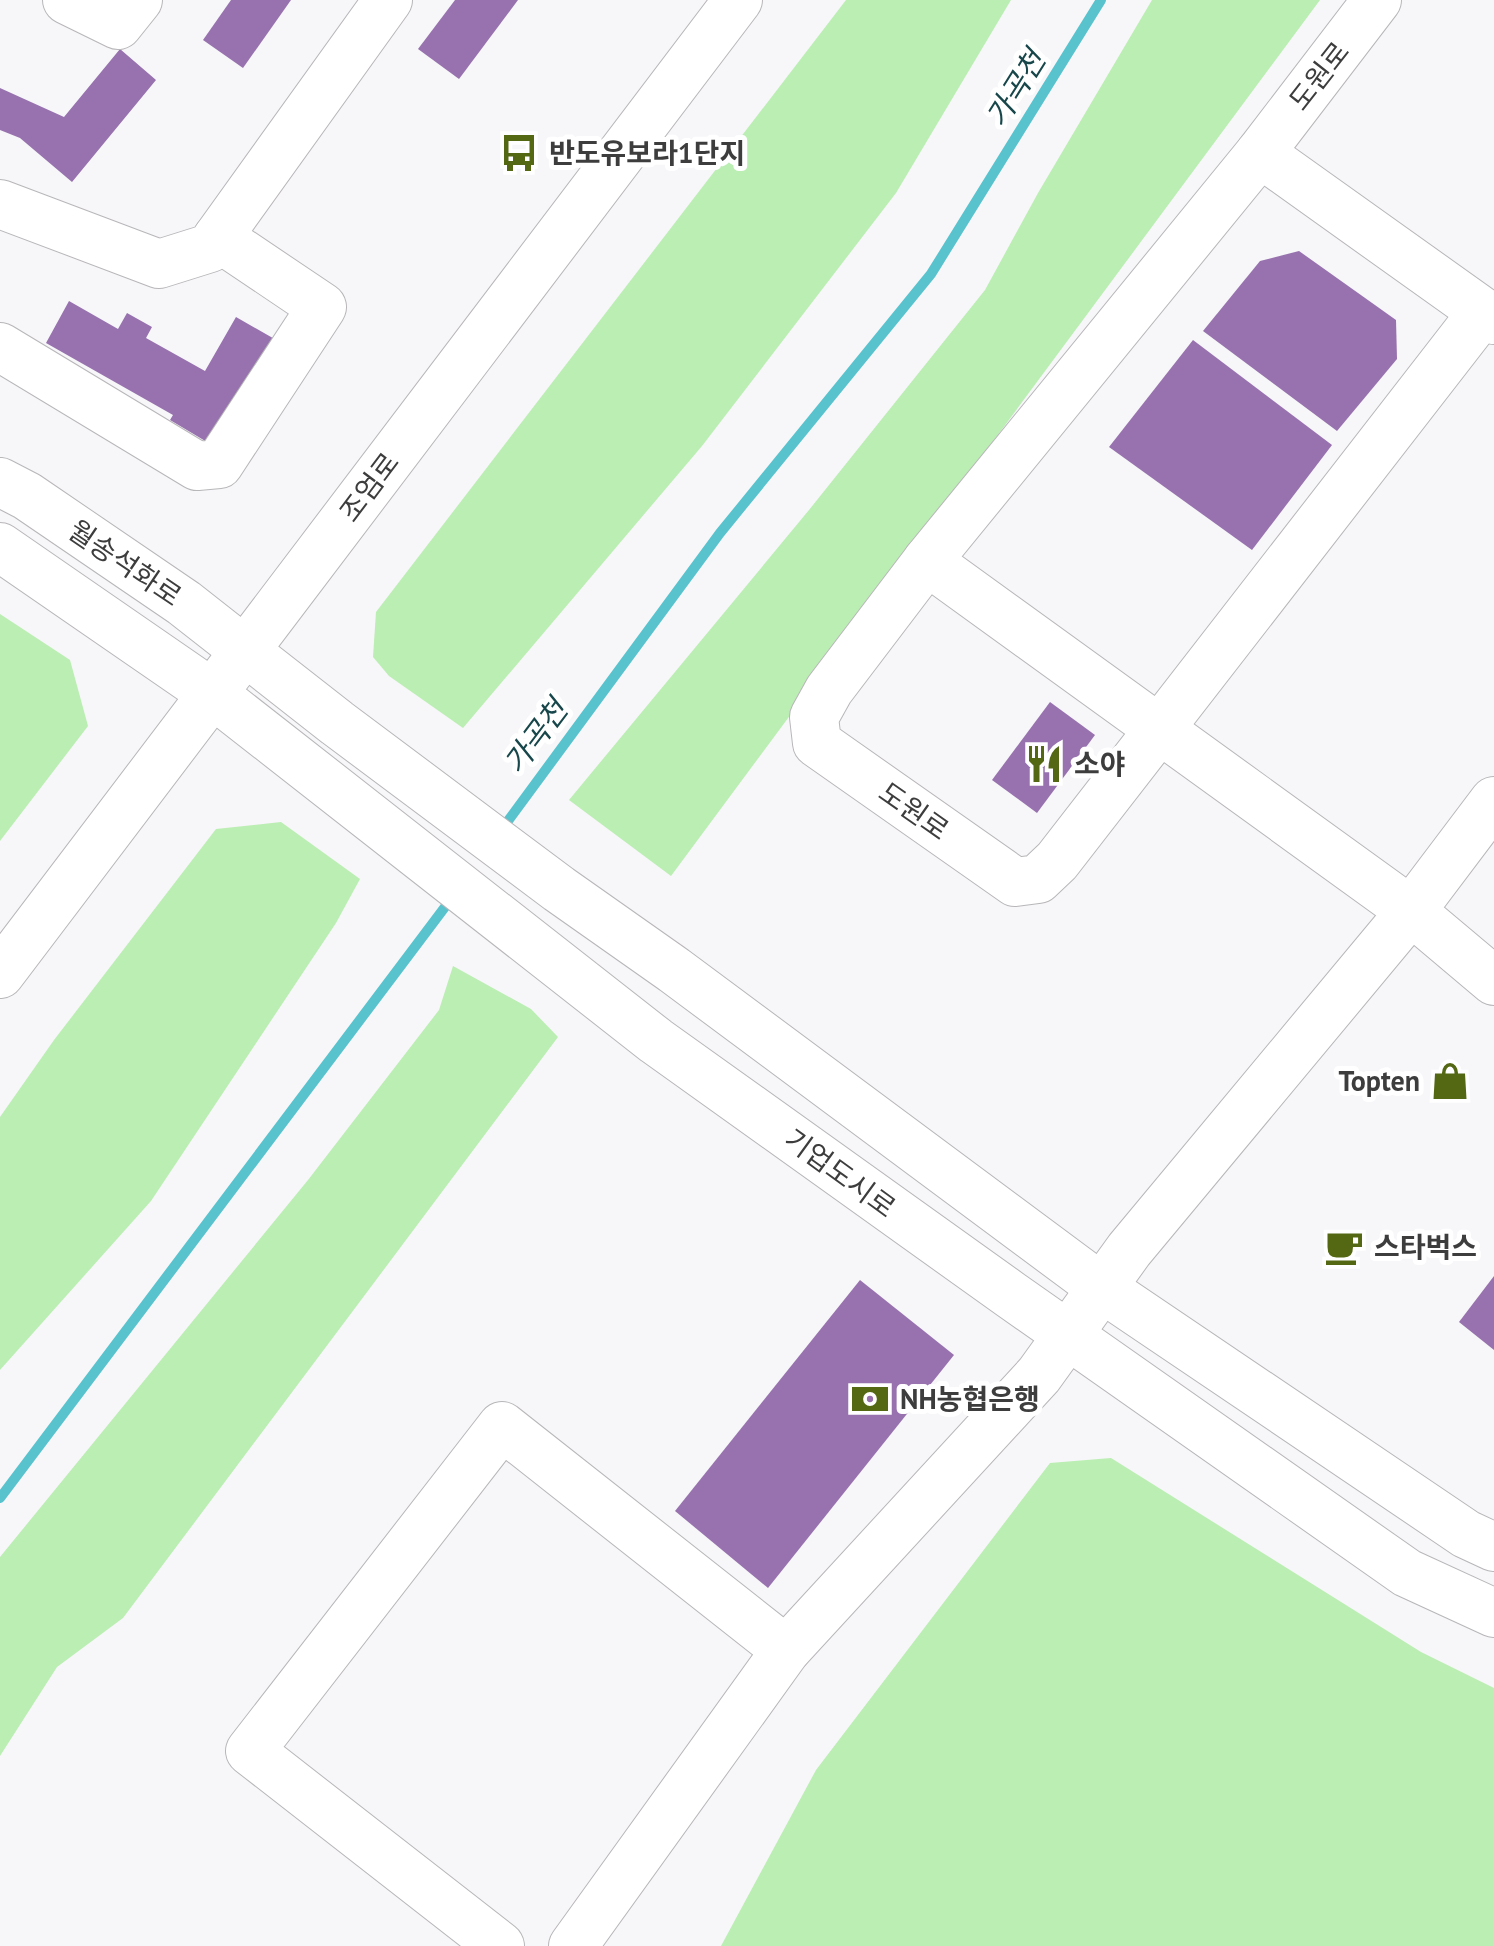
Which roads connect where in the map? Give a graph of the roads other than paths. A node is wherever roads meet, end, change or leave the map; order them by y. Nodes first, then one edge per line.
1 (67, 0) edge
2 (138, 0) edge
3 (388, 0) edge
4 (738, 0) edge
5 (1378, 0) edge
6 (1260, 152) junction
7 (0, 204) edge
8 (218, 237) junction
9 (1488, 317) edge
10 (0, 347) edge
11 (0, 482) edge
12 (0, 546) edge
13 (927, 560) junction
14 (246, 650) junction
15 (213, 694) junction
16 (1158, 730) junction
17 (1494, 801) edge
18 (1410, 910) junction
19 (0, 974) edge
20 (1494, 981) edge
21 (1102, 1288) junction
22 (1068, 1336) junction
23 (1494, 1547) edge
24 (1494, 1612) edge
25 (786, 1650) junction
26 (500, 1946) edge
27 (574, 1946) edge

1 - 2 street
3 - 8 street
4 - 14 street, 조엄로
5 - 6 street, 도원로
6 - 9 street, 도원로
6 - 13 street, 도원로
7 - 8 street
8 - 10 street
9 - 16 street, 도원로
11 - 14 street, 월송석화로
12 - 15 street, 월송석화로
13 - 16 street
13 - 16 street, 도원로
14 - 15 street, 조엄로
14 - 21 street
15 - 19 street, 조엄로
15 - 22 street, 기업도시로
16 - 18 street
17 - 18 street
18 - 20 street
18 - 21 street
21 - 22 street
21 - 23 street
22 - 24 street, 기업도시로
22 - 25 street
25 - 26 street
25 - 27 street

